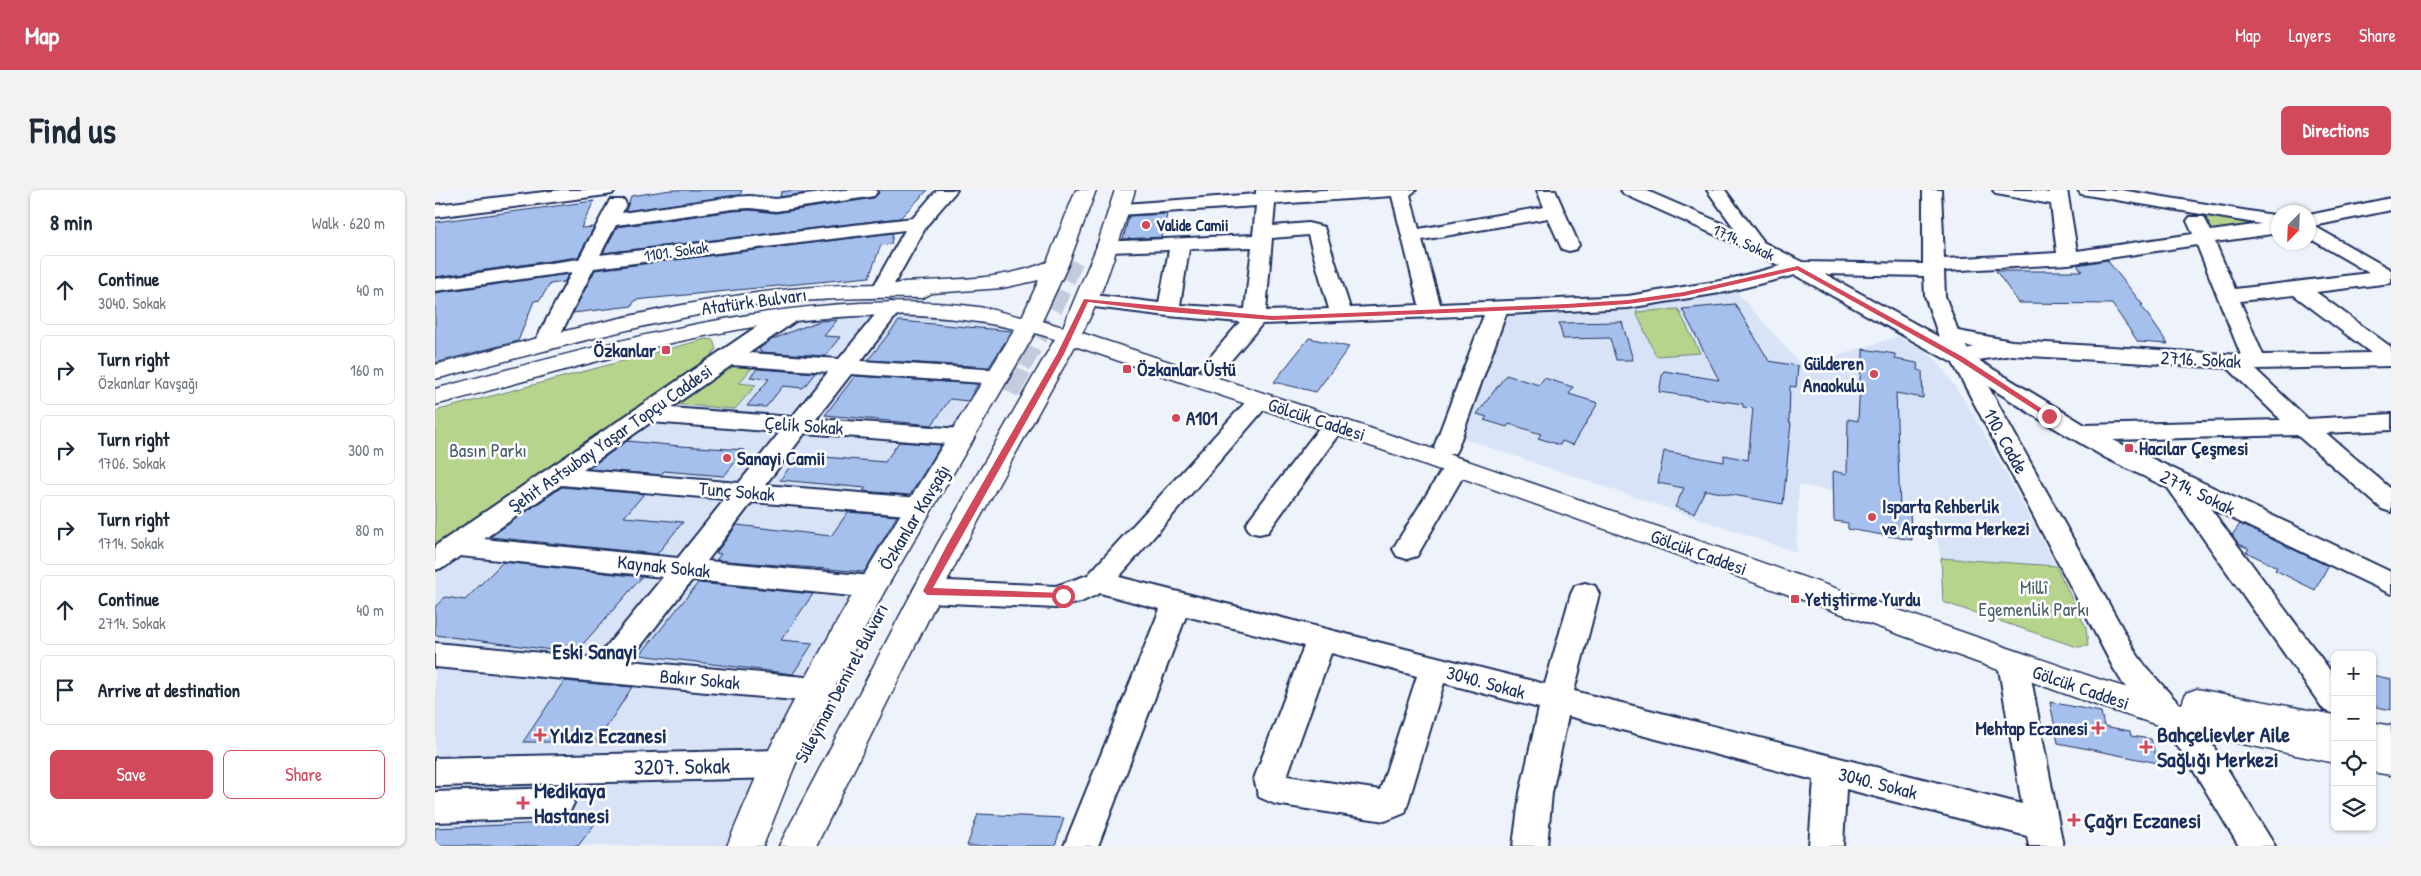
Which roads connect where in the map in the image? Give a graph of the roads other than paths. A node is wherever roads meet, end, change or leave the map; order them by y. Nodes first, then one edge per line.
1 (607, 190) edge
2 (624, 190) edge
3 (948, 190) edge
4 (1086, 190) edge
5 (1099, 190) edge
6 (1399, 190) edge
7 (1546, 190) edge
8 (1630, 190) edge
9 (1716, 190) edge
10 (1932, 190) edge
11 (2002, 190) edge
12 (2087, 190) edge
13 (868, 192) dead end
14 (1266, 195) edge
15 (2059, 195) edge
16 (1119, 196) edge
17 (2188, 198) edge
18 (2391, 204) edge
19 (435, 211) edge
20 (1555, 211) junction
21 (2271, 218) edge
22 (609, 220) junction
23 (2316, 220) edge
24 (917, 223) junction
25 (2271, 228) edge
26 (2316, 234) edge
27 (1412, 236) junction
28 (1263, 237) junction
29 (2204, 237) junction
30 (1180, 244) junction
31 (1569, 245) dead end
32 (1107, 246) junction
33 (1756, 246) junction
34 (2068, 258) junction
35 (1073, 260) junction
36 (586, 264) junction
37 (1798, 268) junction
38 (1933, 268) junction
39 (2390, 277) edge
40 (435, 285) edge
41 (2298, 288) junction
42 (2228, 296) junction
43 (886, 299) junction
44 (1497, 309) junction
45 (1168, 310) junction
46 (1431, 312) junction
47 (1341, 315) junction
48 (1034, 316) junction
49 (1885, 316) junction
50 (786, 317) junction
51 (1255, 318) junction
52 (1077, 319) junction
53 (1950, 338) junction
54 (545, 343) junction
55 (727, 358) junction
56 (2391, 359) edge
57 (2245, 362) junction
58 (845, 366) junction
59 (1211, 369) junction
60 (435, 372) edge
61 (1010, 387) junction
62 (435, 397) edge
63 (1260, 400) junction
64 (645, 414) junction
65 (1333, 424) junction
66 (798, 425) junction
67 (2387, 426) edge
68 (2303, 428) junction
69 (2079, 433) junction
70 (962, 436) junction
71 (1451, 456) junction
72 (556, 476) junction
73 (2177, 482) junction
74 (745, 492) junction
75 (2391, 503) edge
76 (919, 507) junction
77 (1259, 525) dead end
78 (1407, 549) dead end
79 (445, 553) edge
80 (685, 568) junction
81 (1098, 582) junction
82 (2391, 584) edge
83 (872, 587) junction
84 (927, 591) junction
85 (1585, 594) dead end
86 (1177, 602) junction
87 (1321, 639) junction
88 (435, 655) edge
89 (2013, 663) junction
90 (1435, 668) junction
91 (605, 670) junction
92 (2146, 689) junction
93 (816, 690) junction
94 (2331, 696) edge
95 (1556, 700) junction
96 (2170, 715) junction
97 (2331, 728) edge
98 (2376, 737) edge
99 (2391, 740) edge
100 (2331, 749) edge
101 (2376, 758) edge
102 (2391, 760) edge
103 (779, 764) junction
104 (473, 771) junction
105 (1831, 771) junction
106 (435, 772) edge
107 (557, 803) dead end
108 (441, 806) edge
109 (2045, 836) edge
110 (745, 846) edge
111 (753, 846) edge
112 (790, 846) edge
113 (797, 846) edge
114 (1081, 846) edge
115 (1530, 846) edge
116 (1826, 846) edge
117 (2258, 846) edge

1 - 19 street
2 - 22 street
3 - 24 street
4 - 35 main road, Özkanlar Kavşağı
5 - 35 main road
6 - 14 street
6 - 27 street
7 - 20 street
8 - 33 street, 1714. Sokak
9 - 33 street
10 - 38 street, 110. Cadde
11 - 15 street
12 - 17 street
13 - 22 street
14 - 16 street
14 - 28 street
15 - 34 street
16 - 32 main road
16 - 35 main road
17 - 21 street
17 - 29 street
18 - 23 street
20 - 27 street
20 - 31 street
22 - 36 street
24 - 36 street, 1101. Sokak
24 - 43 street
25 - 29 street
26 - 39 street
27 - 46 street
28 - 30 street
28 - 47 street
28 - 51 street
29 - 34 street
29 - 42 street
30 - 32 street
30 - 45 street
32 - 52 main road
33 - 37 street, 1714. Sokak
34 - 38 street
35 - 43 main road
35 - 48 main road, Özkanlar Kavşağı
36 - 40 street, 1101. Sokak
36 - 54 street
37 - 38 street
37 - 44 street
37 - 49 street, 1714. Sokak
38 - 53 street, 110. Cadde
39 - 41 street
41 - 42 street
41 - 56 street
42 - 57 street
43 - 48 main road, Atatürk Bulvarı
43 - 50 main road, Atatürk Bulvarı
43 - 54 main road, Atatürk Bulvarı
43 - 58 street
44 - 46 street
44 - 71 street
45 - 51 street
45 - 52 street
46 - 47 street
47 - 51 street
48 - 52 main road, Atatürk Bulvarı
48 - 61 main road, Özkanlar Kavşağı
49 - 53 street, 1714. Sokak
49 - 53 street, 2716. Sokak
50 - 55 street, Şehit Astsubay Yaşar Topçu Caddesi
50 - 62 main road, Atatürk Bulvarı
51 - 59 street
52 - 59 main road, Gölcük Caddesi
52 - 63 main road, Gölcük Caddesi
52 - 84 main road
53 - 57 street, 2716. Sokak
53 - 69 street, 2714. Sokak
53 - 92 street, 110. Cadde
54 - 60 main road, Atatürk Bulvarı
55 - 58 street
55 - 64 street, Şehit Astsubay Yaşar Topçu Caddesi
56 - 57 street, 2716. Sokak
57 - 68 street
58 - 61 street
58 - 66 street
59 - 71 main road, Gölcük Caddesi
61 - 70 main road, Özkanlar Kavşağı
61 - 111 main road, Süleyman Demirel Bulvarı
61 - 112 main road, Süleyman Demirel Bulvarı
63 - 65 main road, Gölcük Caddesi
63 - 81 street
64 - 66 street, Çelik Sokak
64 - 72 street, Şehit Astsubay Yaşar Topçu Caddesi
65 - 71 main road, Gölcük Caddesi
65 - 77 street
66 - 70 street, Çelik Sokak
66 - 74 street
67 - 68 street
68 - 69 street
68 - 75 street
69 - 73 street, 2714. Sokak
70 - 76 main road, Özkanlar Kavşağı
71 - 78 street
71 - 89 main road, Gölcük Caddesi
71 - 92 main road, Gölcük Caddesi
72 - 74 street, Tunç Sokak
72 - 79 street, Şehit Astsubay Yaşar Topçu Caddesi
73 - 82 street, 2714. Sokak
73 - 94 street
74 - 76 street, Tunç Sokak
74 - 80 street
76 - 83 main road, Özkanlar Kavşağı
79 - 80 street, Kaynak Sokak
80 - 83 street, Kaynak Sokak
80 - 91 street
81 - 84 street
81 - 86 street, 3040. Sokak
83 - 93 main road, Özkanlar Kavşağı
84 - 113 main road
85 - 95 street
86 - 87 street, 3040. Sokak
86 - 114 street
87 - 90 street, 3040. Sokak
87 - 90 street
88 - 91 street, Bakır Sokak
89 - 96 main road, Gölcük Caddesi
89 - 109 street
90 - 95 street, 3040. Sokak
91 - 93 street, Bakır Sokak
92 - 96 street, 110. Cadde
92 - 97 main road, Gölcük Caddesi
93 - 103 main road, Özkanlar Kavşağı
95 - 105 street, 3040. Sokak
95 - 115 street
96 - 100 main road, Gölcük Caddesi
96 - 117 street, 110. Cadde
98 - 99 main road
101 - 102 main road
103 - 104 street, 3207. Sokak
103 - 110 main road, Özkanlar Kavşağı
104 - 106 street, 3207. Sokak
104 - 108 street
105 - 109 street, 3040. Sokak
105 - 116 street
107 - 108 street

